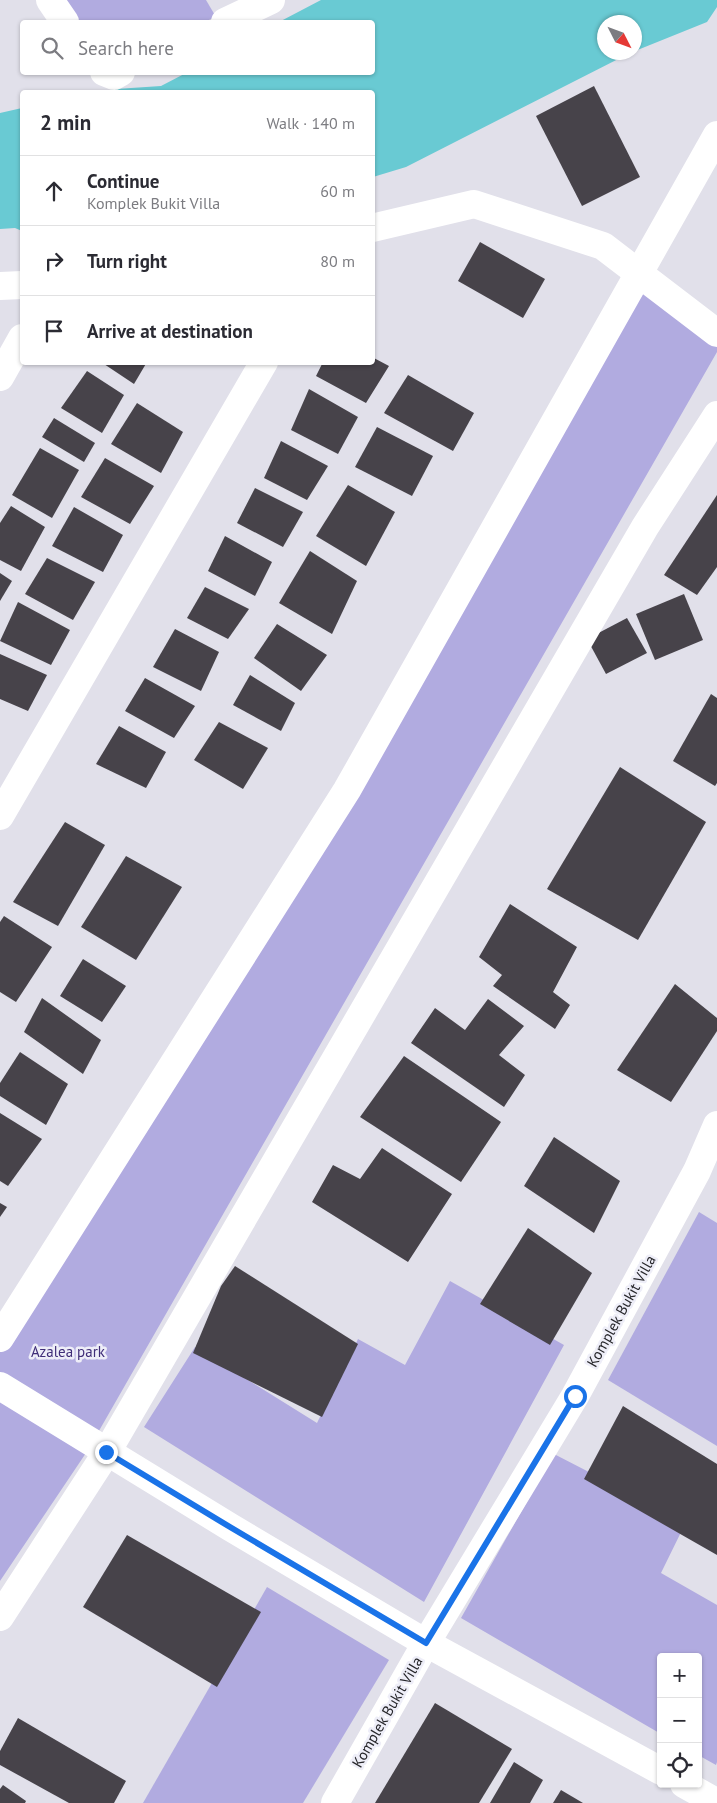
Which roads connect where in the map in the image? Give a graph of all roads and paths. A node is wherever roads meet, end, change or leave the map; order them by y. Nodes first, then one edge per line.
1 (50, 0) edge
2 (270, 0) edge
3 (64, 20) edge
4 (229, 20) edge
5 (717, 135) edge
6 (375, 227) edge
7 (640, 274) junction
8 (20, 285) edge
9 (0, 286) edge
10 (717, 333) edge
11 (20, 342) edge
12 (262, 365) edge
13 (0, 377) edge
14 (717, 415) edge
15 (0, 816) edge
16 (717, 1125) edge
17 (0, 1338) edge
18 (0, 1386) edge
19 (106, 1452) junction
20 (0, 1617) edge
21 (426, 1643) junction
22 (657, 1770) edge
23 (691, 1788) edge
24 (716, 1802) edge
25 (335, 1803) edge

1 - 3 street
2 - 4 street
5 - 7 street
6 - 7 street
7 - 10 street
7 - 17 street
8 - 9 street
11 - 13 street
12 - 15 street
14 - 19 street
16 - 21 street, Komplek Bukit Villa
18 - 19 street
19 - 20 street
19 - 21 street
21 - 22 street
21 - 25 street, Komplek Bukit Villa
23 - 24 street

